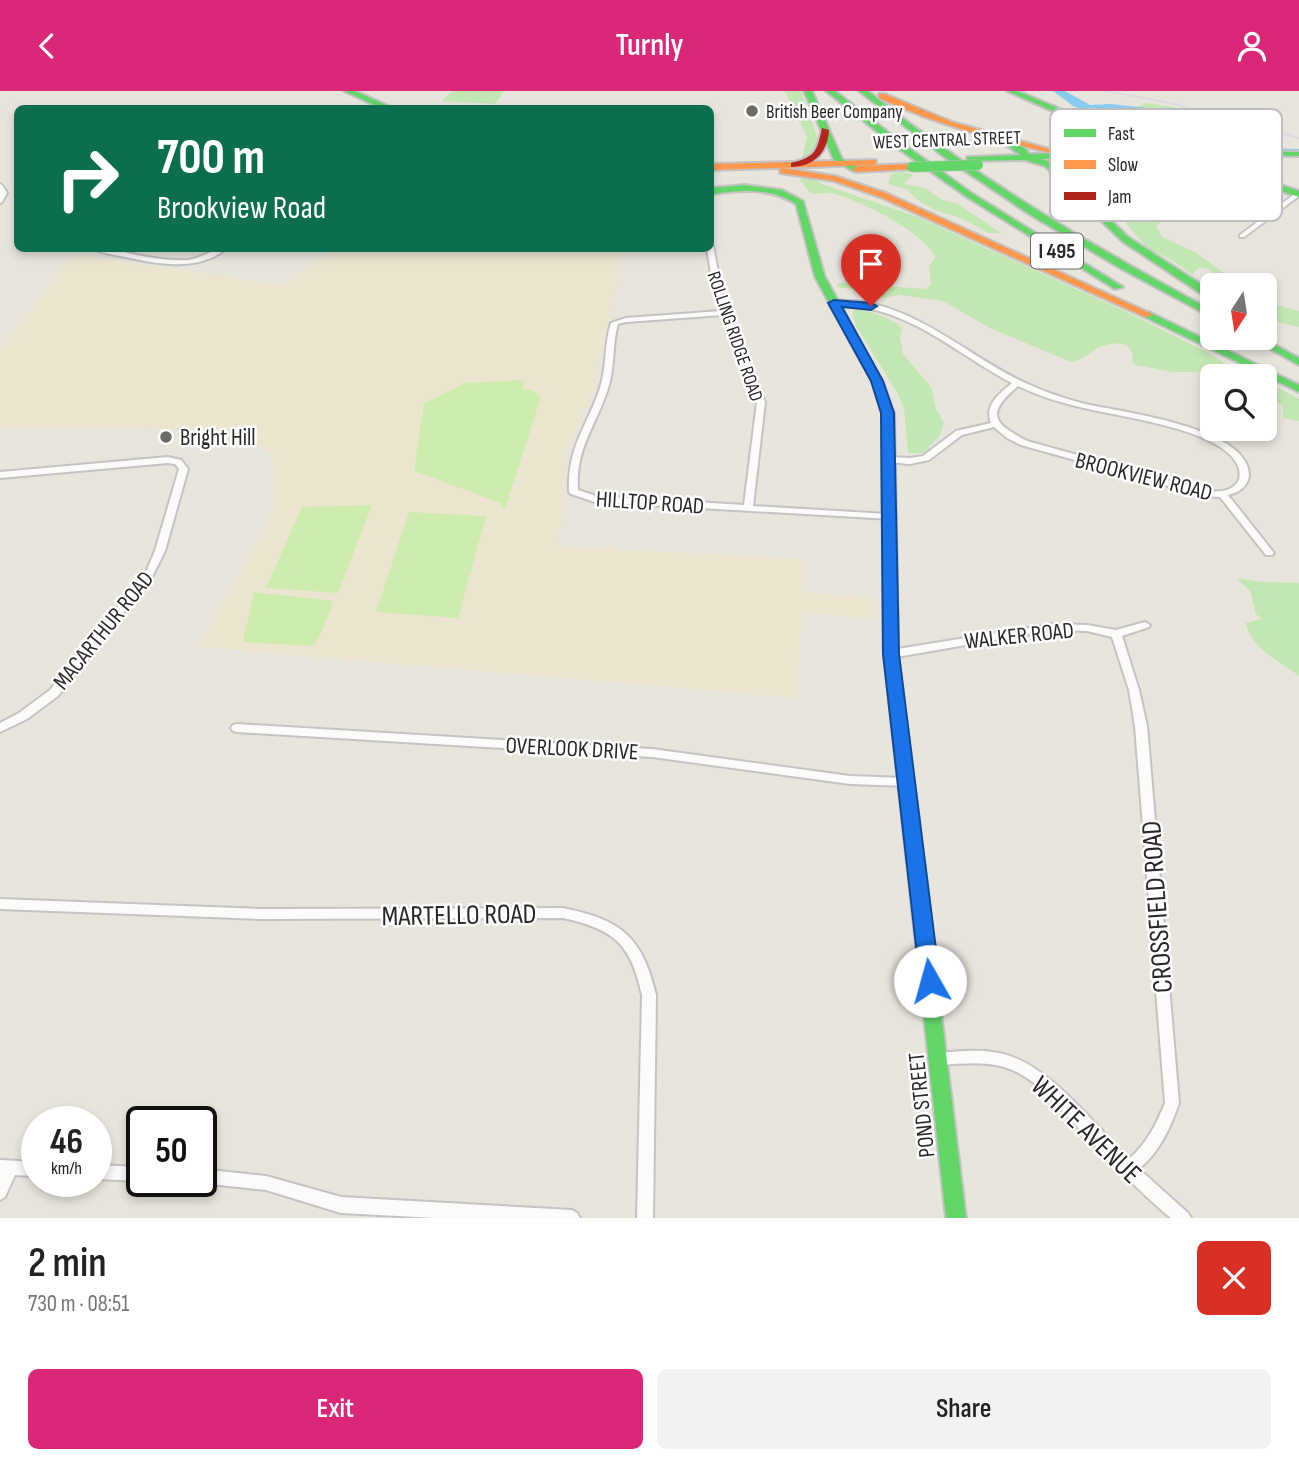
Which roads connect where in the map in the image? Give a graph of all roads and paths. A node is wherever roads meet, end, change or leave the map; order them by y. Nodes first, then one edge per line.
1 (348, 91) edge
2 (808, 91) edge
3 (830, 91) edge
4 (863, 91) edge
5 (874, 91) edge
6 (1011, 91) edge
7 (381, 105) edge
8 (1050, 109) edge
9 (825, 130) junction
10 (1004, 140) junction
11 (1050, 151) edge
12 (1050, 157) edge
13 (1020, 160) junction
14 (1044, 162) junction
15 (1050, 162) edge
16 (908, 164) junction
17 (849, 166) junction
18 (788, 168) junction
19 (1050, 168) edge
20 (714, 169) edge
21 (0, 186) edge
22 (1282, 186) edge
23 (714, 191) edge
24 (1298, 194) edge
25 (896, 200) junction
26 (0, 201) edge
27 (1282, 206) edge
28 (1106, 221) edge
29 (1261, 221) edge
30 (1241, 236) dead end
31 (117, 252) edge
32 (217, 252) edge
33 (711, 252) edge
34 (1200, 288) edge
35 (834, 303) junction
36 (1200, 308) edge
37 (725, 313) junction
38 (1278, 337) edge
39 (1277, 350) edge
40 (1299, 350) edge
41 (1299, 362) edge
42 (1017, 383) junction
43 (1299, 388) edge
44 (996, 424) junction
45 (890, 460) junction
46 (0, 475) edge
47 (1223, 495) junction
48 (748, 509) junction
49 (888, 517) junction
50 (1269, 553) dead end
51 (1145, 625) dead end
52 (1116, 635) junction
53 (891, 654) junction
54 (0, 728) edge
55 (237, 728) dead end
56 (906, 782) junction
57 (0, 904) edge
58 (939, 1059) junction
59 (5, 1168) edge
60 (1129, 1168) junction
61 (217, 1178) edge
62 (0, 1192) edge
63 (572, 1218) edge
64 (645, 1218) edge
65 (956, 1218) edge
66 (1183, 1218) edge

1 - 7 main road
2 - 9 main road
3 - 43 main road, I 495
4 - 36 main road, I 495
5 - 10 main road
6 - 8 main road
9 - 17 main road
9 - 18 main road
10 - 11 main road
10 - 13 main road
12 - 13 main road, WEST CENTRAL STREET
13 - 14 main road, WEST CENTRAL STREET
13 - 16 main road, WEST CENTRAL STREET, bridge
14 - 15 main road, WEST CENTRAL STREET
14 - 19 main road
16 - 17 main road, WEST CENTRAL STREET
16 - 17 main road, WEST CENTRAL STREET
17 - 18 main road, WEST CENTRAL STREET
17 - 25 main road
18 - 20 main road, WEST CENTRAL STREET
18 - 25 main road
21 - 26 street
22 - 24 main road
23 - 35 main road, POND STREET
24 - 27 street
25 - 43 main road
28 - 34 main road
29 - 30 street
31 - 32 street
33 - 37 street, ROLLING RIDGE ROAD
35 - 42 street, BROOKVIEW ROAD
35 - 45 main road, POND STREET
37 - 48 street, ROLLING RIDGE ROAD
37 - 48 street, HILLTOP ROAD
38 - 40 main road
39 - 41 main road
42 - 44 street
42 - 47 street, BROOKVIEW ROAD
44 - 45 street
44 - 47 street, BROOKVIEW ROAD
45 - 49 main road, POND STREET
46 - 54 street, MACARTHUR ROAD
47 - 50 street
48 - 49 street, HILLTOP ROAD
49 - 53 main road, POND STREET
51 - 52 street
52 - 53 street, WALKER ROAD
52 - 60 street, CROSSFIELD ROAD
53 - 56 main road, POND STREET
55 - 56 street, OVERLOOK DRIVE
56 - 58 main road, POND STREET
57 - 64 street, MARTELLO ROAD
58 - 60 street, WHITE AVENUE
58 - 65 main road, POND STREET
59 - 62 street
60 - 66 street, WHITE AVENUE
61 - 63 street

